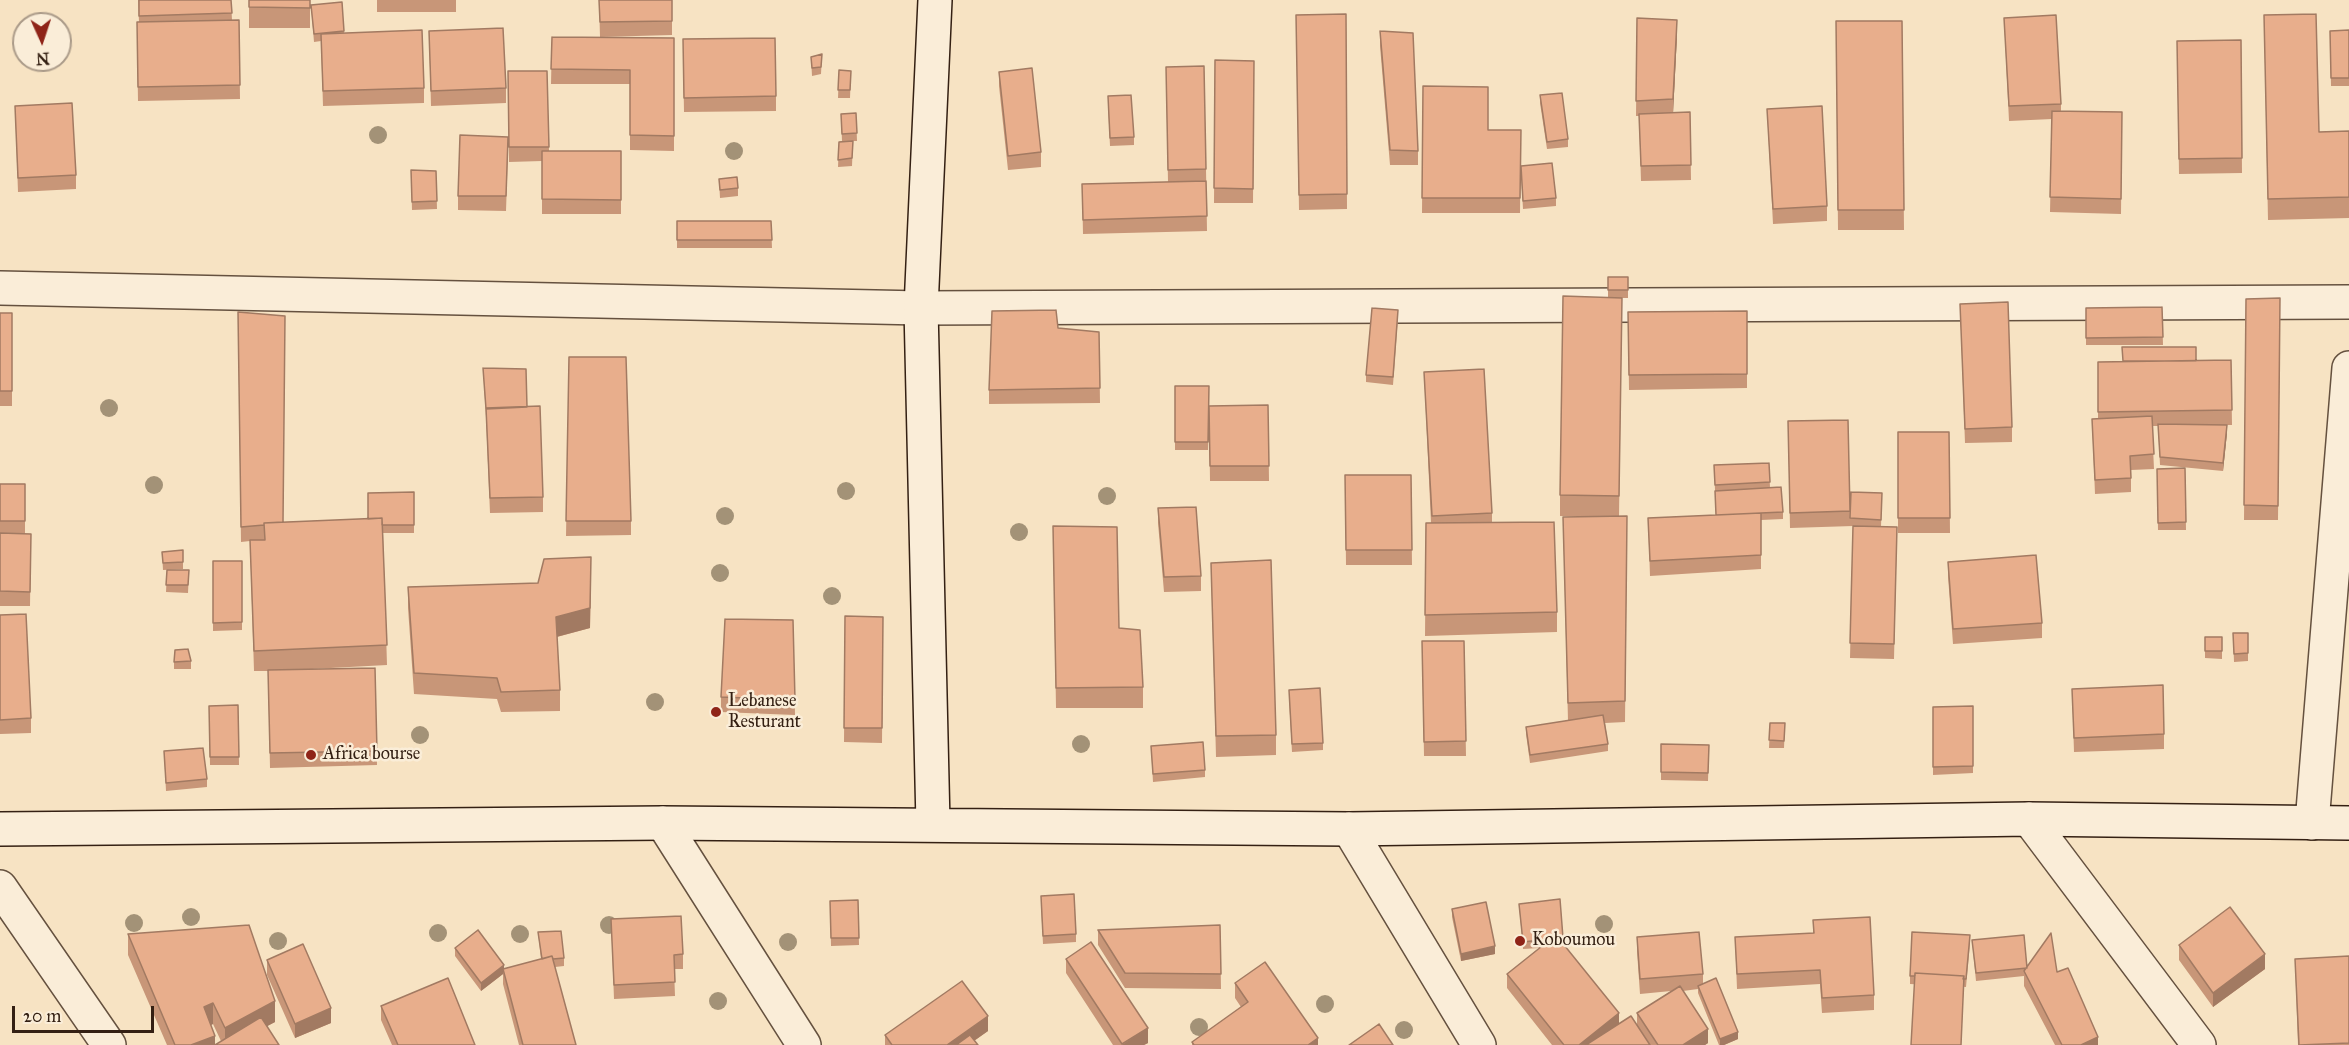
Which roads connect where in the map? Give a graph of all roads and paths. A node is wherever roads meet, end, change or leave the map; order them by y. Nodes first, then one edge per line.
1 (935, 0) edge
2 (0, 288) edge
3 (2349, 302) edge
4 (921, 308) junction
5 (2349, 368) edge
6 (2029, 819) junction
7 (663, 823) junction
8 (2312, 823) junction
9 (2349, 823) edge
10 (933, 824) junction
11 (0, 829) edge
12 (1349, 829) junction
13 (0, 887) edge
14 (109, 1045) edge
15 (804, 1045) edge
16 (1479, 1045) edge
17 (2199, 1045) edge

1 - 4 street
2 - 4 street
3 - 4 street
4 - 10 street
5 - 8 street
6 - 8 street
6 - 12 street
6 - 17 street
7 - 10 street
7 - 11 street
7 - 15 street
8 - 9 street
10 - 12 street
12 - 16 street
13 - 14 street

